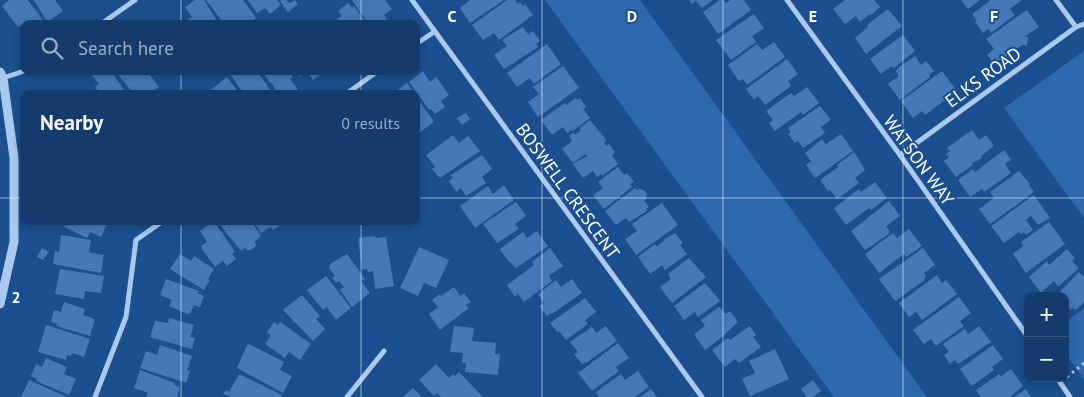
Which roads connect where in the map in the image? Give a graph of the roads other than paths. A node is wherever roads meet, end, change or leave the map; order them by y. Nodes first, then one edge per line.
1 (135, 0) edge
2 (412, 0) edge
3 (787, 0) edge
4 (1056, 0) edge
5 (107, 20) edge
6 (1084, 24) edge
7 (1076, 27) junction
8 (434, 32) junction
9 (420, 41) edge
10 (20, 72) edge
11 (1, 75) edge
12 (372, 75) edge
13 (352, 90) edge
14 (900, 155) junction
15 (157, 225) edge
16 (0, 304) edge
17 (1024, 330) edge
18 (384, 351) dead end
19 (1060, 382) edge
20 (95, 397) edge
21 (347, 397) edge
22 (702, 397) edge
23 (1070, 397) edge

1 - 5 street
2 - 8 street, BOSWELL CRESCENT
3 - 14 street, WATSON WAY
4 - 7 street
6 - 7 street, ELKS ROAD
7 - 14 street, ELKS ROAD
8 - 9 street
8 - 22 street, BOSWELL CRESCENT
10 - 11 street
11 - 16 street
12 - 13 street
14 - 17 street, WATSON WAY
15 - 20 street
18 - 21 street
19 - 23 street

